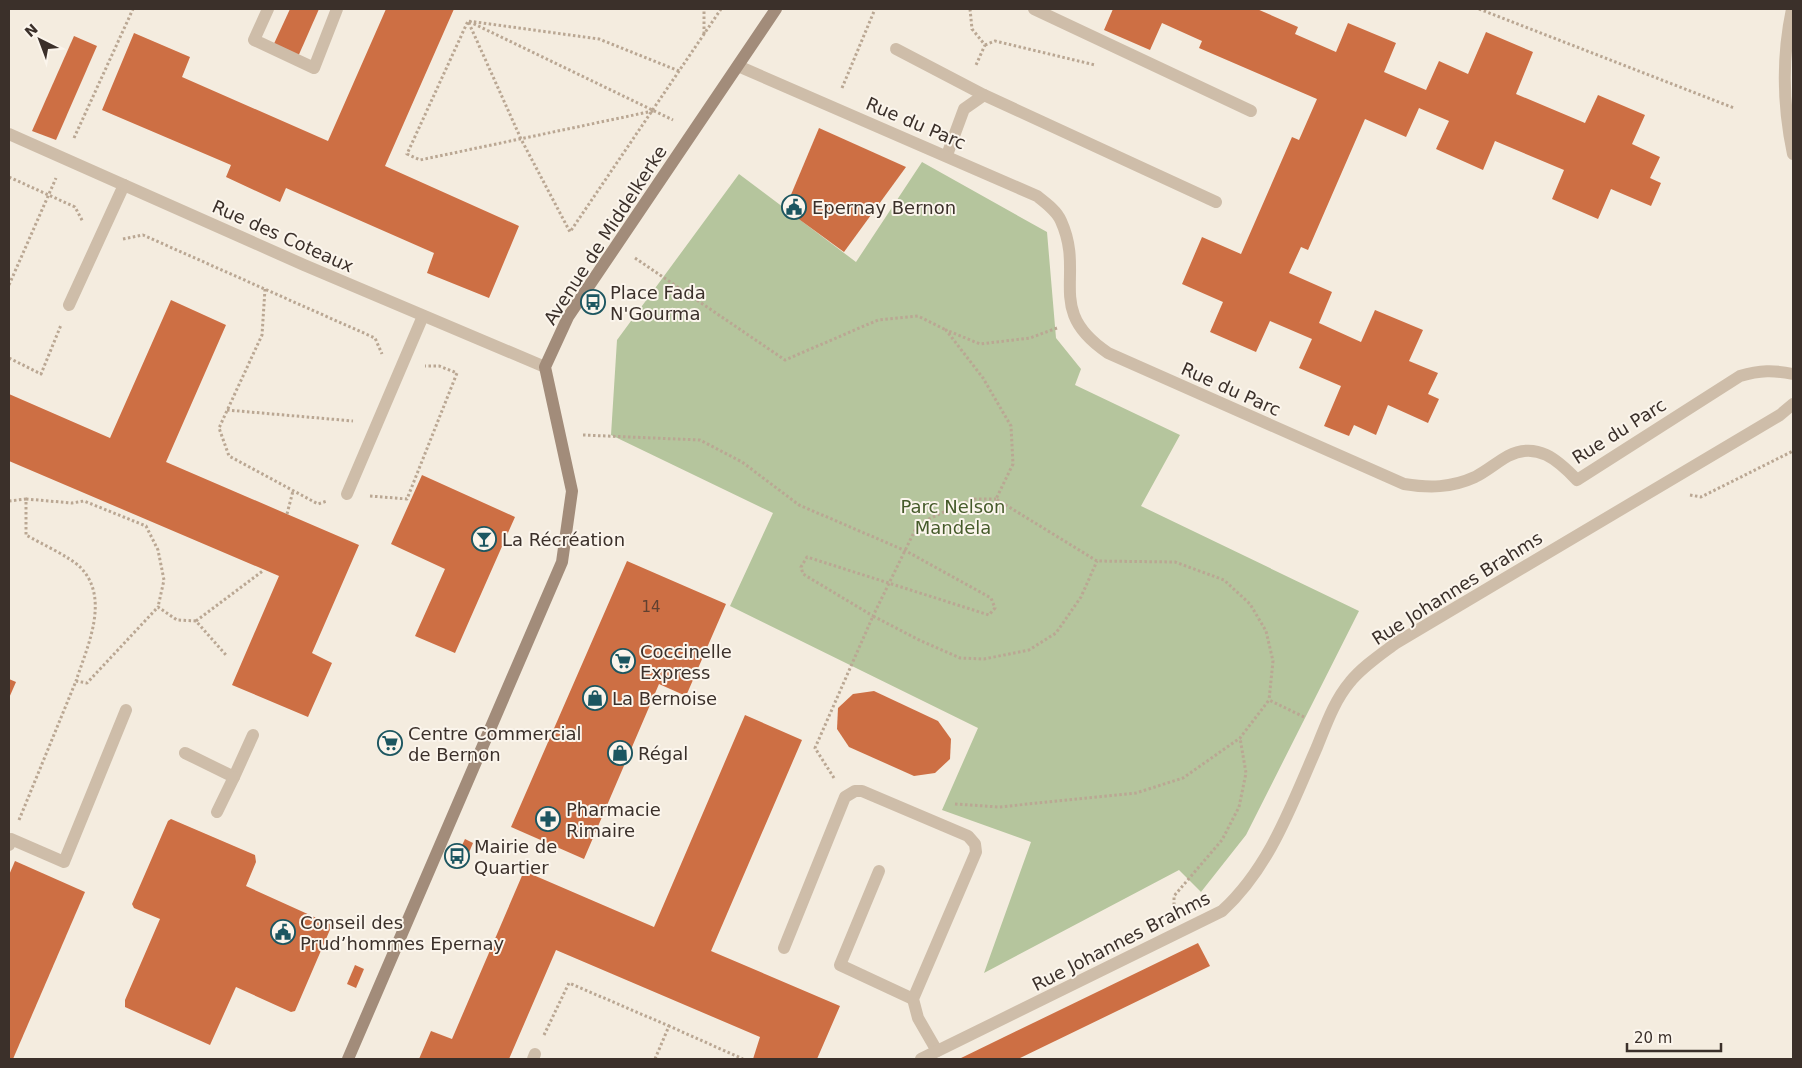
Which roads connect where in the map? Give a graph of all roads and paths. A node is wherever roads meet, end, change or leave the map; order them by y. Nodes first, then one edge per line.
1 (268, 9) edge
2 (337, 9) edge
3 (704, 9) edge
4 (721, 9) edge
5 (776, 9) edge
6 (875, 9) edge
7 (970, 9) edge
8 (1034, 9) edge
9 (1479, 9) edge
10 (1792, 9) edge
11 (468, 21) junction
12 (704, 35) junction
13 (985, 45) junction
14 (896, 49) dead end
15 (1096, 65) dead end
16 (738, 66) junction
17 (679, 71) junction
18 (967, 86) junction
19 (984, 95) junction
20 (834, 107) junction
21 (1734, 108) dead end
22 (653, 110) junction
23 (1251, 111) dead end
24 (694, 130) junction
25 (9, 134) edge
26 (521, 139) junction
27 (1793, 154) edge
28 (946, 155) junction
29 (9, 177) edge
30 (124, 185) junction
31 (1216, 202) dead end
32 (100, 234) junction
33 (616, 245) junction
34 (264, 289) junction
35 (69, 305) joint
36 (423, 316) junction
37 (1075, 320) junction
38 (946, 330) junction
39 (9, 358) edge
40 (401, 367) junction
41 (545, 367) junction
42 (1793, 374) edge
43 (1793, 404) edge
44 (227, 410) junction
45 (377, 423) junction
46 (559, 434) junction
47 (1793, 451) edge
48 (1658, 488) junction
49 (293, 491) junction
50 (346, 494) junction
51 (26, 499) junction
52 (996, 499) junction
53 (9, 502) edge
54 (287, 514) dead end
55 (906, 550) junction
56 (1097, 561) junction
57 (264, 570) dead end
58 (890, 584) junction
59 (158, 607) junction
60 (873, 616) junction
61 (196, 621) junction
62 (226, 655) dead end
63 (76, 681) junction
64 (1269, 700) junction
65 (126, 710) dead end
66 (1325, 727) junction
67 (253, 735) dead end
68 (1240, 738) junction
69 (185, 753) dead end
70 (234, 777) junction
71 (846, 797) junction
72 (217, 812) dead end
73 (924, 817) junction
74 (10, 842) edge
75 (879, 870) dead end
76 (1174, 936) junction
77 (784, 948) dead end
78 (913, 999) junction
79 (669, 1026) junction
80 (937, 1052) junction
81 (534, 1057) edge
82 (348, 1059) edge
83 (655, 1059) edge
84 (744, 1059) edge
85 (921, 1059) edge

1 - 2 street
3 - 12 path
4 - 12 path
5 - 16 street, Avenue de Middelkerke
6 - 20 path
7 - 13 path
8 - 23 street
9 - 21 path
10 - 27 street
11 - 17 path
11 - 22 path
11 - 26 path
11 - 26 path
12 - 17 path
13 - 15 path
13 - 18 path
14 - 18 street
16 - 20 street, Rue du Parc
16 - 24 street, Avenue de Middelkerke
17 - 22 path
18 - 19 street
19 - 28 street
19 - 31 street
20 - 28 street, Rue du Parc
22 - 24 path
22 - 26 path
22 - 26 path
24 - 33 street, Avenue de Middelkerke
25 - 30 street, Rue des Coteaux
28 - 37 street, Rue du Parc
29 - 32 path
30 - 32 street
30 - 36 street, Rue des Coteaux
32 - 34 path
32 - 35 street
33 - 38 path
33 - 41 street, Avenue de Middelkerke
34 - 40 path
34 - 44 path
35 - 39 path
36 - 40 street
36 - 41 street, Rue des Coteaux
37 - 38 path
37 - 42 street, Rue du Parc
38 - 52 path
40 - 45 street
40 - 50 path
41 - 46 street
43 - 48 street, Rue Johannes Brahms
44 - 45 path
44 - 49 path
45 - 50 street
46 - 55 path
46 - 82 street
47 - 48 path
48 - 66 street, Rue Johannes Brahms
49 - 50 path
49 - 54 path
51 - 53 path
51 - 59 path
51 - 63 path
52 - 55 path
52 - 56 path
55 - 58 path
55 - 58 path
56 - 60 path
56 - 64 path
57 - 61 path
58 - 60 path
58 - 60 path
59 - 61 path
59 - 63 path
60 - 71 path
61 - 62 path
63 - 74 path
64 - 66 path
64 - 68 path
65 - 74 street
66 - 76 street, Rue Johannes Brahms
67 - 70 street
68 - 73 path
68 - 76 path
69 - 70 street
70 - 72 street
71 - 73 street
71 - 77 street
73 - 78 street
75 - 78 street
76 - 80 street, Rue Johannes Brahms
78 - 80 street
79 - 81 path
79 - 83 path
79 - 84 path
80 - 85 street, Rue Johannes Brahms

